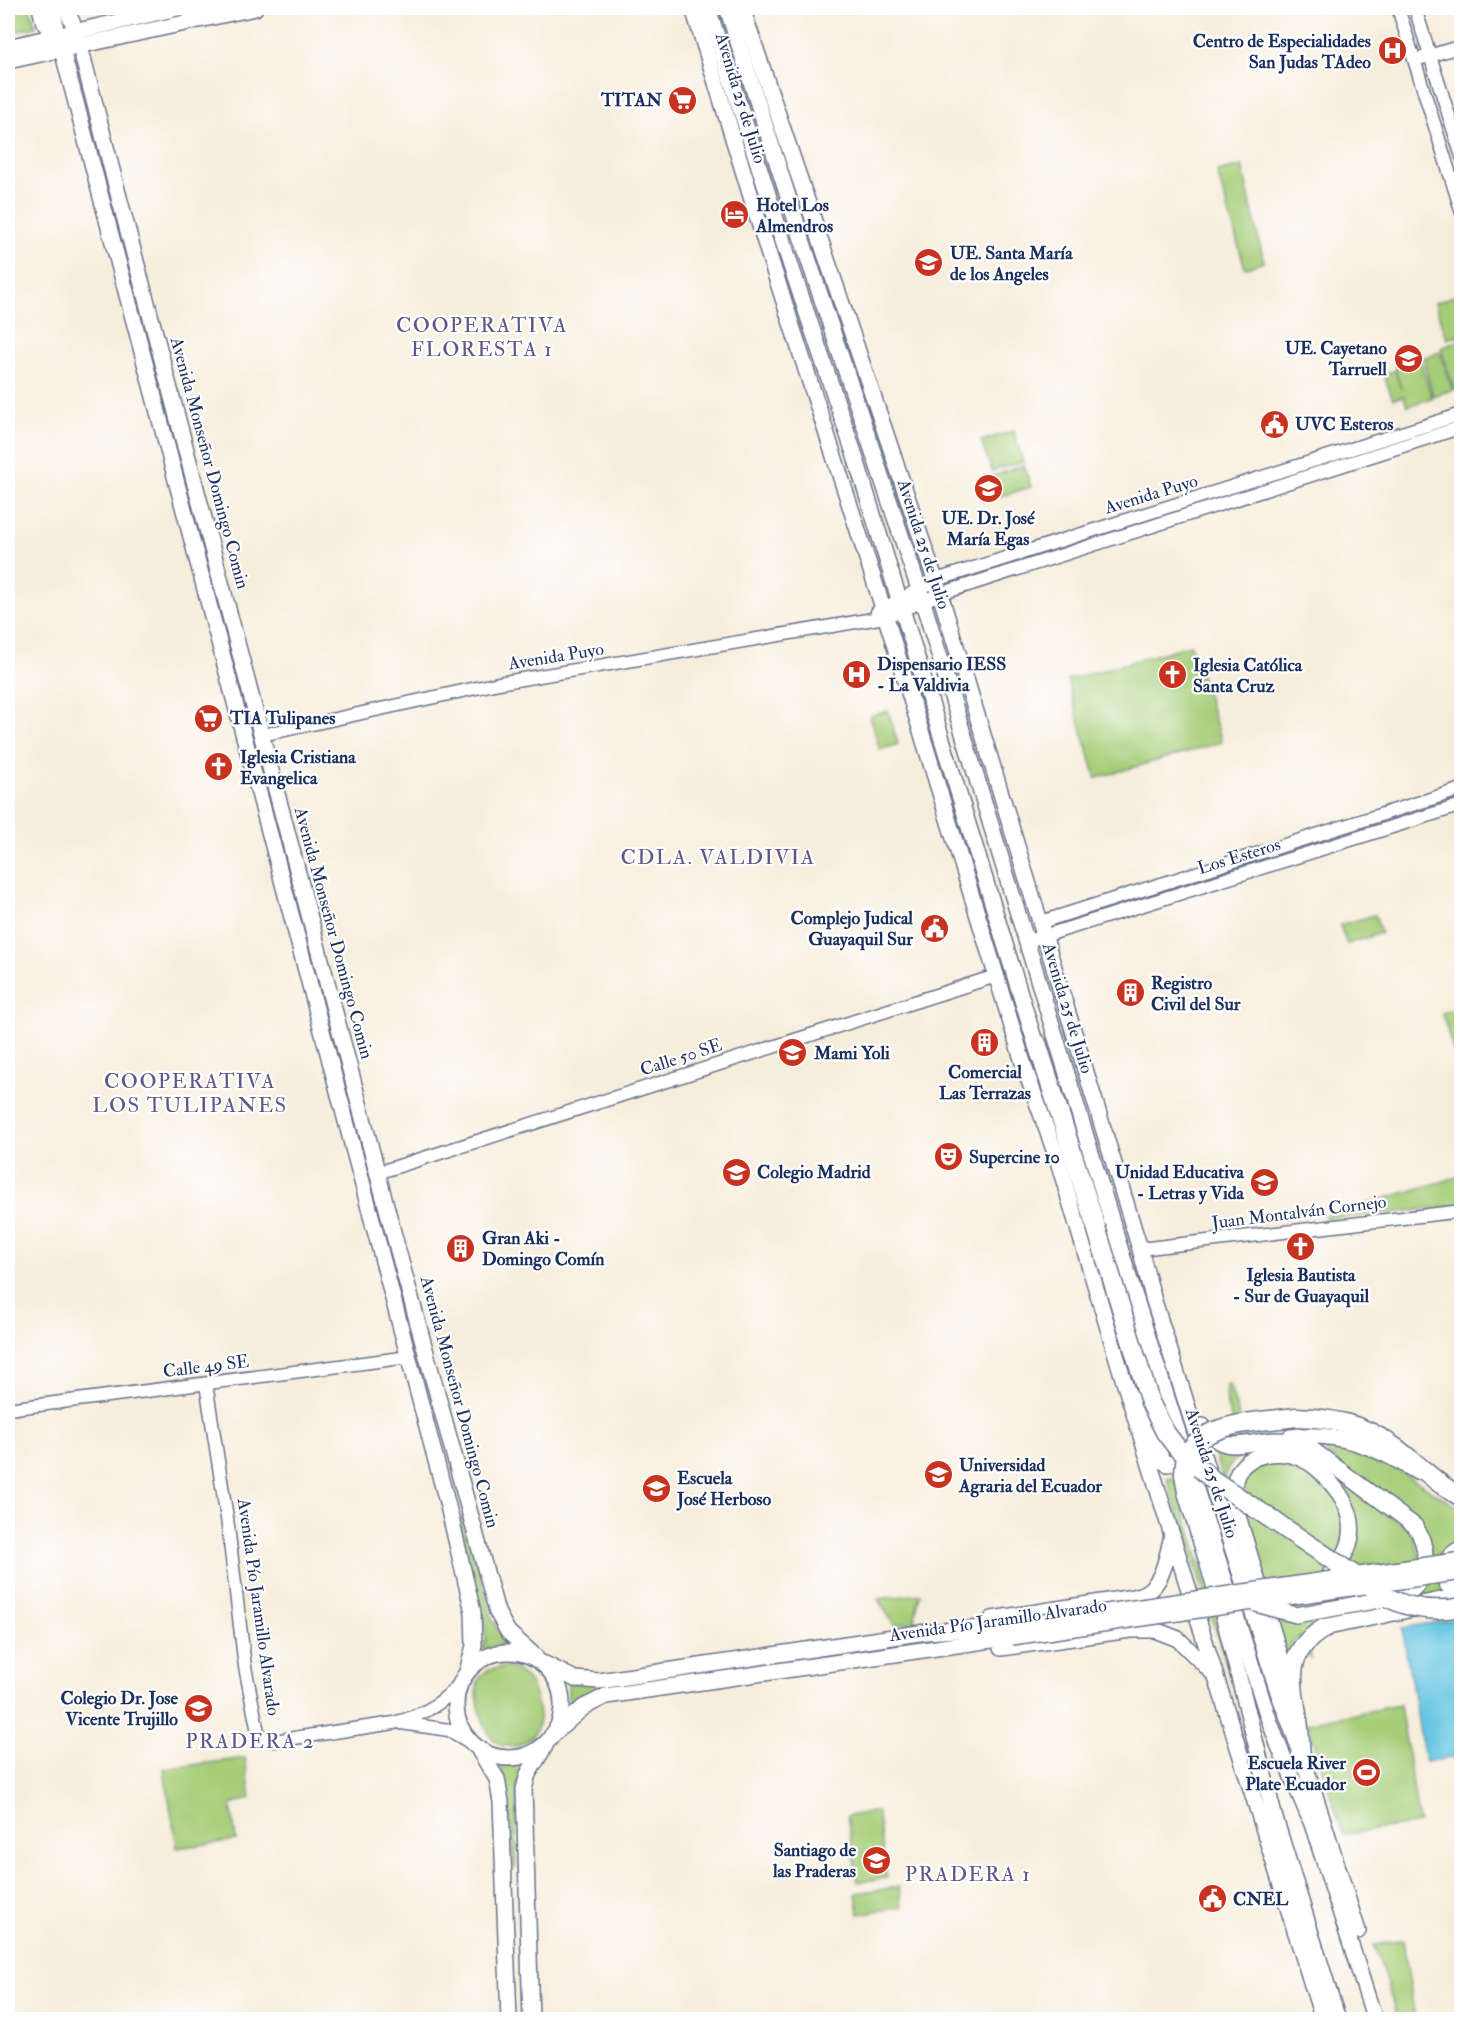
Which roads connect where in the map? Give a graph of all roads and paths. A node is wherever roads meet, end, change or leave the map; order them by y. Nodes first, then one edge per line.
1 (40, 8) edge
2 (51, 8) edge
3 (66, 8) edge
4 (76, 8) edge
5 (178, 8) edge
6 (255, 8) edge
7 (693, 8) edge
8 (708, 8) edge
9 (727, 8) edge
10 (742, 8) edge
11 (1398, 8) edge
12 (1415, 8) edge
13 (78, 38) junction
14 (59, 43) junction
15 (1461, 46) edge
16 (8, 47) edge
17 (1430, 56) junction
18 (1414, 60) junction
19 (8, 61) edge
20 (776, 108) junction
21 (761, 113) junction
22 (1461, 157) edge
23 (1461, 213) edge
24 (810, 264) junction
25 (792, 269) junction
26 (839, 348) junction
27 (820, 354) junction
28 (1461, 414) edge
29 (1461, 427) edge
30 (938, 587) junction
31 (921, 595) junction
32 (901, 604) junction
33 (884, 613) junction
34 (262, 735) junction
35 (1461, 789) edge
36 (1461, 805) edge
37 (1028, 880) junction
38 (1000, 923) junction
39 (981, 926) junction
40 (1043, 929) junction
41 (1027, 940) junction
42 (996, 976) junction
43 (1026, 1005) junction
44 (1038, 1043) junction
45 (1059, 1046) junction
46 (1103, 1127) junction
47 (1057, 1158) junction
48 (377, 1173) junction
49 (1461, 1211) edge
50 (1140, 1249) junction
51 (1154, 1301) junction
52 (409, 1357) junction
53 (1122, 1375) junction
54 (206, 1384) junction
55 (1184, 1396) junction
56 (8, 1409) edge
57 (1176, 1424) junction
58 (1276, 1440) junction
59 (1454, 1494) edge
60 (1172, 1535) junction
61 (1461, 1550) edge
62 (1461, 1560) edge
63 (1461, 1572) edge
64 (1308, 1583) junction
65 (1216, 1588) joint
66 (1461, 1595) edge
67 (1247, 1603) junction
68 (1461, 1607) edge
69 (926, 1632) junction
70 (1011, 1632) junction
71 (929, 1649) junction
72 (540, 1660) junction
73 (465, 1675) junction
74 (1216, 1675) junction
75 (1293, 1699) junction
76 (393, 1723) junction
77 (550, 1738) junction
78 (476, 1747) junction
79 (1240, 1753) junction
80 (1301, 1757) junction
81 (1274, 1815) junction
82 (1312, 1824) junction
83 (509, 2019) edge
84 (531, 2019) edge
85 (1323, 2019) edge
86 (1338, 2019) edge
87 (1375, 2019) edge
88 (1385, 2019) edge

1 - 14 main road
2 - 14 main road
3 - 13 main road
4 - 13 main road
5 - 13 main road
6 - 13 main road
7 - 33 main road, Avenida 25 de Julio
8 - 25 main road, Avenida 25 de Julio
9 - 21 main road, Avenida 25 de Julio
10 - 20 main road, Avenida 25 de Julio
11 - 18 street
12 - 17 street
13 - 14 main road
13 - 34 main road, Avenida Monseñor Domingo Comin
14 - 16 main road
14 - 19 main road
14 - 52 main road, Avenida Monseñor Domingo Comin
15 - 17 street
17 - 18 street
17 - 22 street
18 - 23 street
20 - 21 main road
20 - 30 main road, Avenida 25 de Julio
21 - 24 main road, Avenida 25 de Julio
24 - 25 main road
24 - 26 main road, Avenida 25 de Julio
25 - 27 main road, Avenida 25 de Julio
26 - 27 main road
26 - 31 main road, Avenida 25 de Julio
27 - 32 main road, Avenida 25 de Julio
28 - 30 street, Avenida Puyo
29 - 30 street, Avenida Puyo
30 - 31 street, Avenida Puyo
30 - 37 main road, Avenida 25 de Julio
31 - 32 street, Avenida Puyo
31 - 41 main road, Avenida 25 de Julio
32 - 33 street, Avenida Puyo
32 - 38 main road, Avenida 25 de Julio
33 - 34 street, Avenida Puyo
33 - 39 main road, Avenida 25 de Julio
34 - 48 main road, Avenida Monseñor Domingo Comin
35 - 40 street, Los Esteros
36 - 40 street, Los Esteros
37 - 40 main road, Avenida 25 de Julio
37 - 41 main road
38 - 41 main road
38 - 43 main road, Avenida 25 de Julio
39 - 42 main road, Avenida 25 de Julio
39 - 43 main road
40 - 41 street, Los Esteros
40 - 46 main road, Avenida 25 de Julio
41 - 45 main road, Avenida 25 de Julio
42 - 47 main road, Avenida 25 de Julio
42 - 48 street, Calle 50 SE
43 - 44 main road, Avenida 25 de Julio
44 - 47 main road, Avenida 25 de Julio
44 - 68 highway, bridge
45 - 46 main road
45 - 57 main road, Avenida 25 de Julio
46 - 50 main road, Avenida 25 de Julio
47 - 53 main road, Avenida 25 de Julio
48 - 72 main road, Avenida Monseñor Domingo Comin
49 - 50 street, Juan Montalván Cornejo
50 - 51 main road, Avenida 25 de Julio
51 - 55 main road, Avenida 25 de Julio
51 - 57 main road
52 - 54 street, Calle 49 SE
52 - 73 main road, Avenida Monseñor Domingo Comin
53 - 57 main road
53 - 60 main road, Avenida 25 de Julio
54 - 56 street, Calle 49 SE
54 - 76 street, Avenida Pío Jaramillo Alvarado
55 - 58 main road
55 - 80 main road, Avenida 25 de Julio
57 - 82 main road, Avenida 25 de Julio
58 - 59 main road
58 - 67 main road, bridge
59 - 65 highway, bridge
60 - 69 main road
60 - 74 main road, Avenida 25 de Julio
61 - 66 highway
62 - 64 main road, Avenida Pío Jaramillo Alvarado, bridge
63 - 67 main road, Avenida Pío Jaramillo Alvarado, bridge
64 - 70 main road, Avenida Pío Jaramillo Alvarado, bridge
64 - 75 main road, bridge
65 - 81 main road
66 - 75 highway
67 - 70 main road, Avenida Pío Jaramillo Alvarado, bridge
69 - 70 main road, Avenida Pío Jaramillo Alvarado
69 - 72 main road, Avenida Pío Jaramillo Alvarado
70 - 71 main road, Avenida Pío Jaramillo Alvarado
71 - 74 main road
71 - 77 main road, Avenida Pío Jaramillo Alvarado
72 - 73 main road
72 - 77 main road
73 - 76 street, Avenida Pío Jaramillo Alvarado
73 - 78 main road
74 - 79 main road, Avenida 25 de Julio
75 - 80 highway
76 - 78 street, Avenida Pío Jaramillo Alvarado
77 - 78 main road
77 - 84 main road
78 - 83 main road
79 - 81 main road
79 - 85 main road, Avenida 25 de Julio
80 - 82 main road
80 - 88 main road, Avenida 25 de Julio
81 - 86 main road
82 - 87 main road, Avenida 25 de Julio

